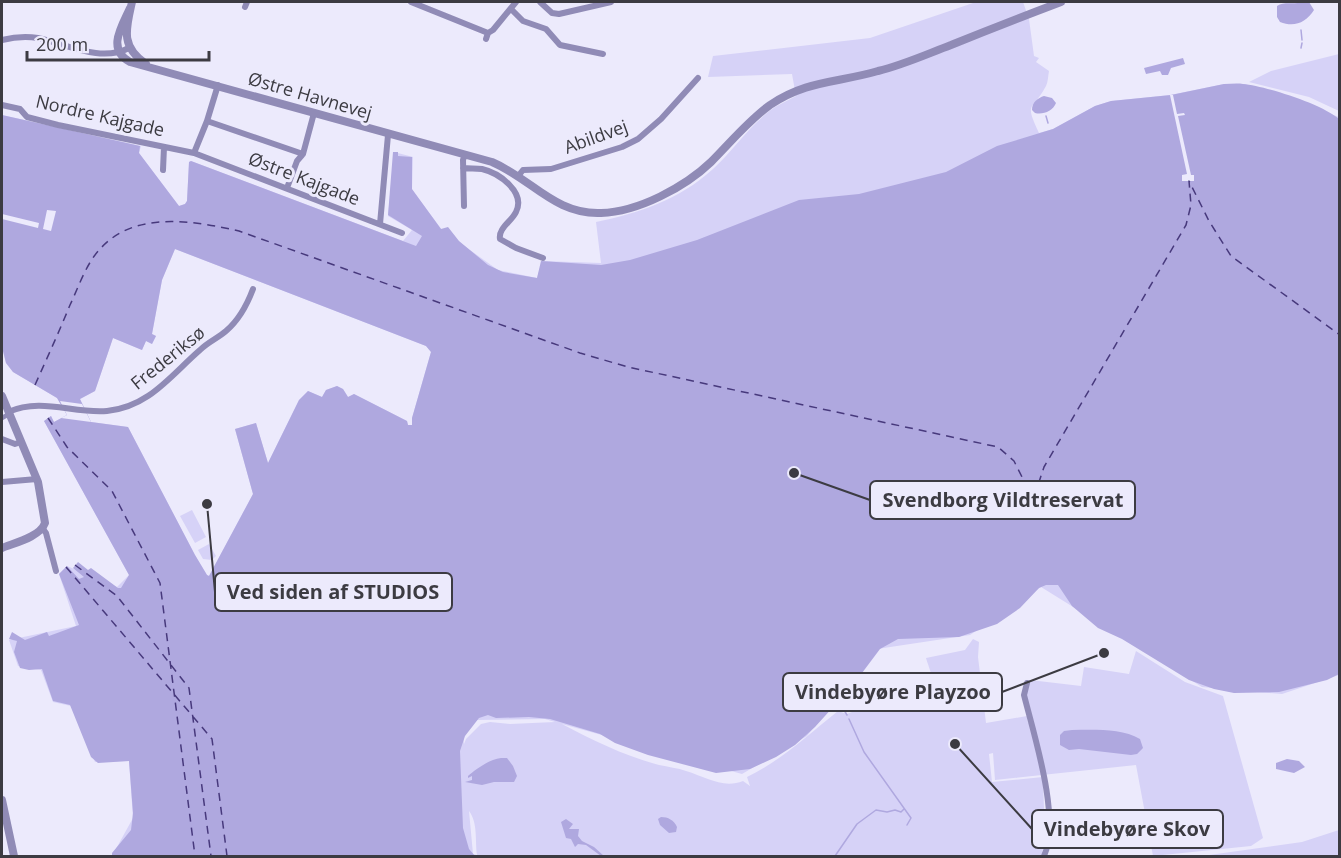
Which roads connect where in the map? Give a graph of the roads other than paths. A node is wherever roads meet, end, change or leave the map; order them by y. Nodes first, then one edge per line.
1 (411, 2) edge
2 (516, 2) edge
3 (540, 2) edge
4 (611, 2) edge
5 (1061, 2) edge
6 (131, 5) edge
7 (511, 9) junction
8 (2, 40) edge
9 (129, 48) junction
10 (119, 53) junction
11 (603, 54) dead end
12 (147, 69) junction
13 (698, 78) dead end
14 (218, 85) junction
15 (2, 105) edge
16 (314, 114) junction
17 (207, 121) junction
18 (388, 135) junction
19 (164, 147) junction
20 (194, 153) junction
21 (303, 154) junction
22 (465, 154) junction
23 (463, 168) junction
24 (163, 170) dead end
25 (519, 175) junction
26 (287, 188) junction
27 (464, 206) dead end
28 (380, 224) junction
29 (402, 233) dead end
30 (543, 258) dead end
31 (254, 289) dead end
32 (2, 396) edge
33 (9, 413) junction
34 (2, 418) edge
35 (2, 439) edge
36 (21, 442) junction
37 (37, 478) junction
38 (2, 482) edge
39 (43, 529) junction
40 (2, 548) edge
41 (56, 570) dead end
42 (1027, 683) dead end
43 (2, 800) edge
44 (6, 832) edge
45 (14, 856) edge
46 (1044, 856) edge

1 - 7 street
2 - 7 street
3 - 4 street
5 - 25 street, Østre Havnevej
6 - 9 street
6 - 10 street
7 - 11 street
8 - 10 street
9 - 10 street
9 - 12 street, Østre Havnevej
10 - 12 street, Østre Havnevej
12 - 14 street, Østre Havnevej
13 - 25 street, Abildvej
14 - 16 street, Østre Havnevej
14 - 17 street
15 - 19 street, Nordre Kajgade
16 - 18 street, Østre Havnevej
16 - 21 street
17 - 20 street
17 - 21 street
18 - 22 street, Østre Havnevej
18 - 28 street
19 - 20 street, Nordre Kajgade
19 - 24 street
20 - 26 street, Østre Kajgade
21 - 26 street
22 - 23 street
22 - 25 street, Østre Havnevej
23 - 27 street
23 - 30 street
26 - 28 street, Østre Kajgade
28 - 29 street, Østre Kajgade
31 - 33 street, Frederiksø
32 - 33 street
33 - 34 street
33 - 36 street
35 - 36 street
36 - 37 street
37 - 38 street
37 - 39 street
39 - 40 street
39 - 41 street
42 - 46 street
43 - 44 street
44 - 45 street

